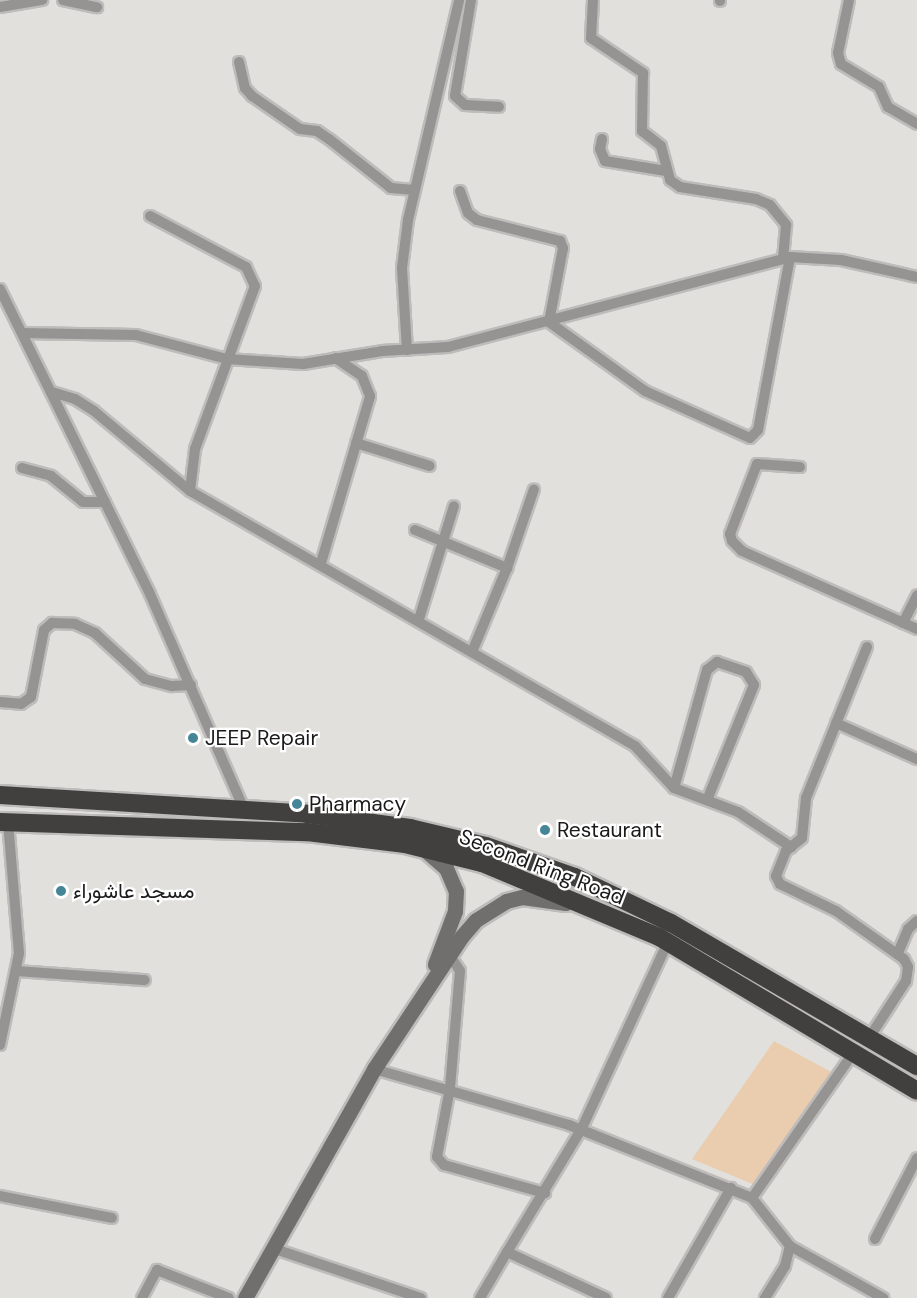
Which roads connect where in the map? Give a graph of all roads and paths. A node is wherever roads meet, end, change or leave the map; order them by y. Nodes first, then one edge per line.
1 (42, 0) edge
2 (63, 0) edge
3 (459, 0) edge
4 (471, 0) edge
5 (593, 0) edge
6 (849, 0) edge
7 (0, 7) edge
8 (97, 7) dead end
9 (239, 62) dead end
10 (499, 107) dead end
11 (917, 124) edge
12 (602, 139) dead end
13 (666, 171) junction
14 (414, 190) junction
15 (460, 191) dead end
16 (150, 216) dead end
17 (786, 258) junction
18 (917, 277) edge
19 (0, 289) edge
20 (4, 303) edge
21 (549, 322) junction
22 (22, 333) junction
23 (407, 350) junction
24 (335, 358) junction
25 (227, 359) junction
26 (52, 392) junction
27 (356, 443) junction
28 (430, 466) dead end
29 (800, 467) dead end
30 (22, 468) dead end
31 (534, 489) dead end
32 (190, 490) junction
33 (105, 502) junction
34 (454, 506) dead end
35 (414, 530) dead end
36 (444, 540) junction
37 (321, 563) junction
38 (507, 568) junction
39 (917, 595) edge
40 (418, 619) junction
41 (903, 623) junction
42 (917, 629) edge
43 (867, 647) dead end
44 (472, 652) junction
45 (191, 685) junction
46 (0, 702) edge
47 (836, 723) junction
48 (917, 759) edge
49 (674, 788) junction
50 (0, 795) edge
51 (708, 798) junction
52 (244, 809) junction
53 (4, 822) edge
54 (790, 847) junction
55 (423, 848) junction
56 (588, 908) junction
57 (917, 921) edge
58 (668, 942) junction
59 (898, 953) junction
60 (449, 954) junction
61 (18, 971) junction
62 (145, 980) dead end
63 (869, 1038) junction
64 (0, 1045) edge
65 (853, 1053) junction
66 (917, 1066) edge
67 (374, 1069) junction
68 (450, 1088) junction
69 (917, 1090) edge
70 (581, 1130) junction
71 (917, 1158) edge
72 (731, 1188) junction
73 (545, 1193) junction
74 (0, 1196) edge
75 (752, 1198) junction
76 (112, 1218) dead end
77 (875, 1239) dead end
78 (790, 1246) junction
79 (272, 1248) junction
80 (507, 1252) junction
81 (142, 1298) edge
82 (229, 1298) edge
83 (238, 1298) edge
84 (245, 1298) edge
85 (421, 1298) edge
86 (480, 1298) edge
87 (606, 1298) edge
88 (668, 1298) edge
89 (765, 1298) edge
90 (883, 1298) edge

1 - 7 street
2 - 8 street
3 - 14 street
4 - 10 street
5 - 13 street
6 - 11 street
9 - 14 street
12 - 13 street
13 - 17 street
14 - 23 street
15 - 21 street
16 - 25 street
17 - 18 street
17 - 21 street
17 - 21 street
19 - 20 street
20 - 22 street
21 - 23 street
22 - 25 street
22 - 26 street
23 - 24 street
24 - 25 street
24 - 27 street
25 - 32 street
26 - 32 street
26 - 33 street
27 - 28 street
27 - 37 street
29 - 41 street
30 - 33 street
31 - 38 street
32 - 37 street
33 - 45 street
34 - 36 street
35 - 36 street
36 - 38 street
36 - 40 street
37 - 40 street
38 - 44 street
39 - 41 street
40 - 44 street
41 - 42 street
43 - 47 street
44 - 49 street
45 - 46 street
45 - 52 street
47 - 48 street
47 - 54 street
49 - 51 street
49 - 51 street
50 - 52 highway, Second Ring Road
51 - 54 street
52 - 63 highway, Second Ring Road
53 - 55 highway, Second Ring Road
53 - 61 street
54 - 59 street
55 - 56 highway, Second Ring Road
55 - 83 street
56 - 58 highway, Second Ring Road
56 - 60 street
57 - 59 street
58 - 65 highway, Second Ring Road
58 - 70 street
59 - 63 street
60 - 67 street
60 - 68 street
61 - 62 street
61 - 64 street
63 - 66 highway, Second Ring Road
65 - 69 highway, Second Ring Road
65 - 75 street
67 - 68 street
67 - 79 street
68 - 70 street
68 - 73 street
70 - 72 street
70 - 73 street
71 - 77 street
72 - 75 street
72 - 88 street
73 - 80 street
74 - 76 street
75 - 78 street
78 - 89 street
78 - 90 street
79 - 84 street
79 - 85 street
80 - 86 street
80 - 87 street
81 - 82 street

